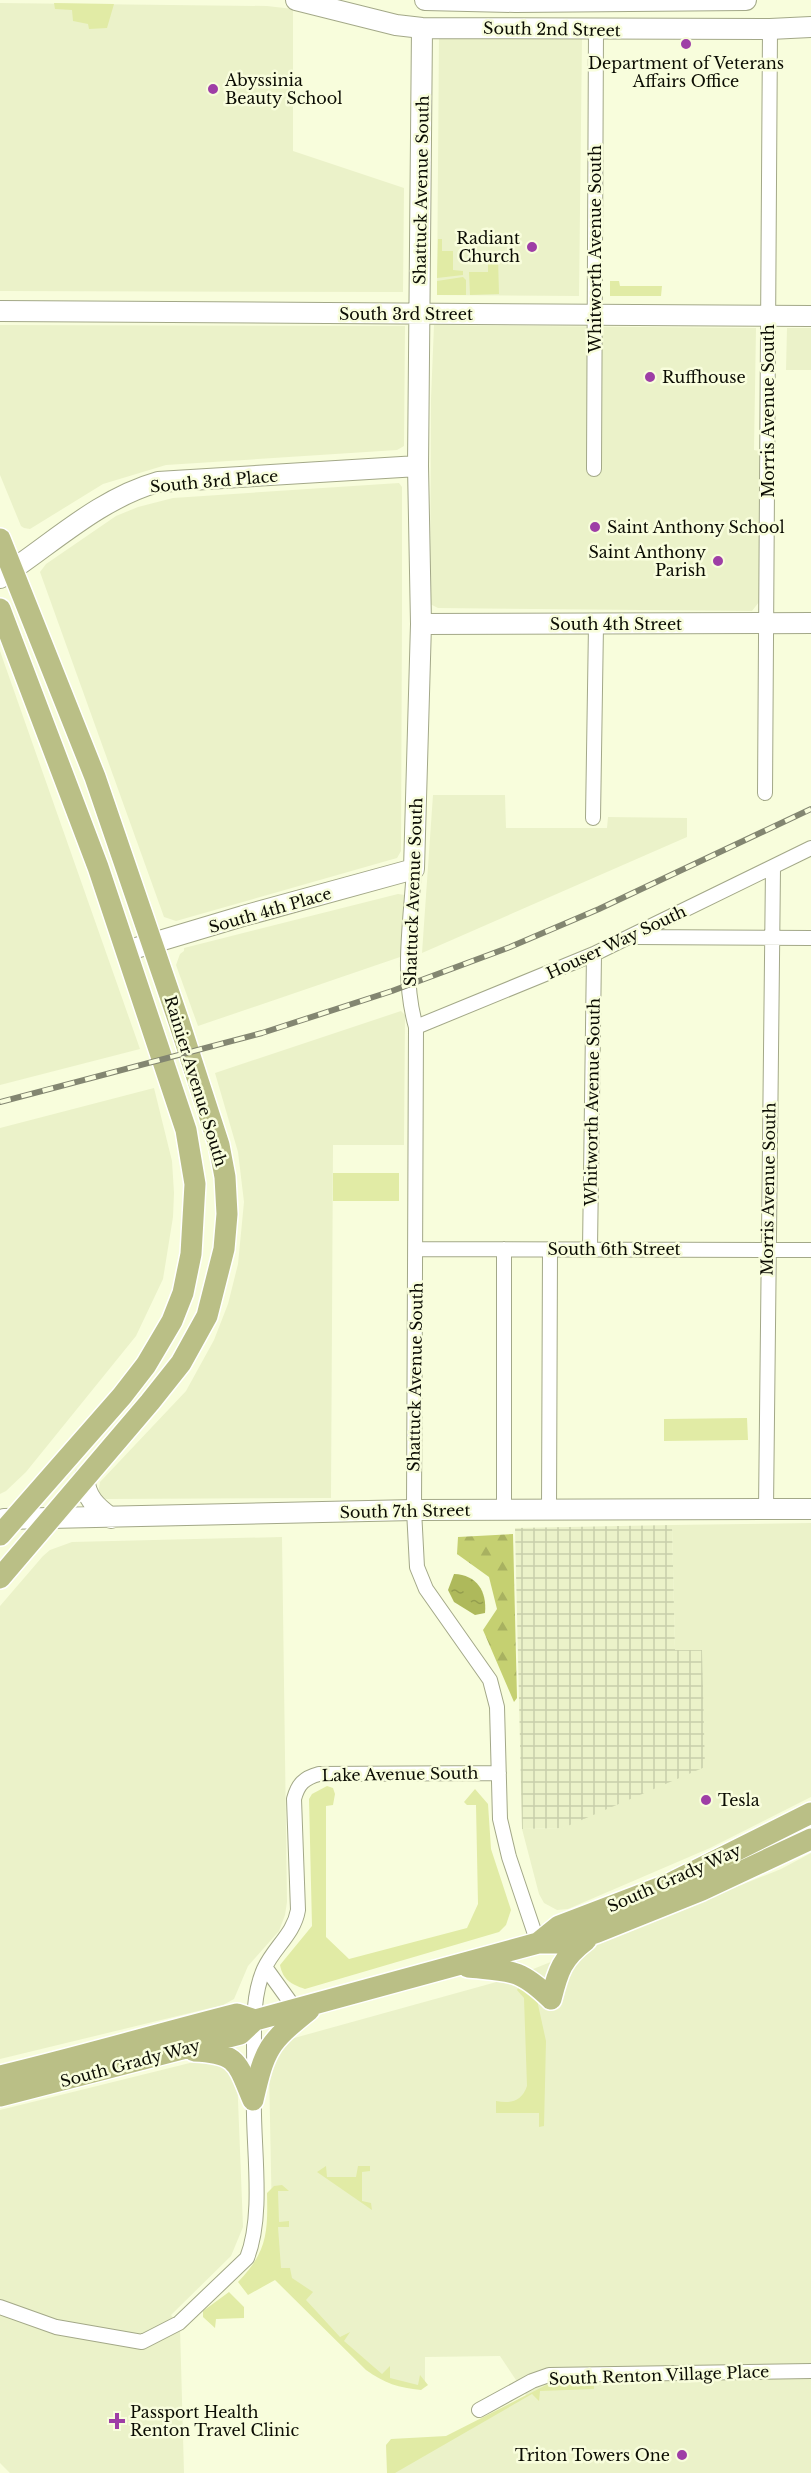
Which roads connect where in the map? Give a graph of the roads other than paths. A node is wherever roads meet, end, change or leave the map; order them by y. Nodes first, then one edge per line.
1 (296, 0) edge
2 (425, 0) edge
3 (746, 0) edge
4 (422, 27) junction
5 (811, 27) edge
6 (596, 29) junction
7 (770, 29) junction
8 (0, 311) edge
9 (420, 314) junction
10 (595, 315) junction
11 (768, 316) junction
12 (811, 316) edge
13 (418, 466) junction
14 (594, 469) dead end
15 (0, 539) edge
16 (7, 574) edge
17 (0, 609) edge
18 (766, 623) junction
19 (811, 623) edge
20 (430, 624) junction
21 (596, 625) junction
22 (765, 793) dead end
23 (593, 818) dead end
24 (811, 848) edge
25 (773, 868) junction
26 (414, 869) junction
27 (630, 937) junction
28 (771, 937) junction
29 (811, 938) edge
30 (153, 945) junction
31 (126, 951) junction
32 (594, 954) junction
33 (416, 1027) junction
34 (416, 1249) junction
35 (504, 1249) junction
36 (550, 1249) junction
37 (590, 1249) junction
38 (767, 1250) junction
39 (811, 1250) edge
40 (84, 1478) junction
41 (766, 1509) junction
42 (811, 1509) edge
43 (414, 1510) junction
44 (504, 1511) junction
45 (549, 1511) junction
46 (49, 1518) junction
47 (111, 1518) junction
48 (8, 1519) edge
49 (0, 1535) edge
50 (0, 1578) edge
51 (499, 1773) junction
52 (811, 1813) edge
53 (811, 1822) edge
54 (759, 1839) junction
55 (811, 1839) edge
56 (765, 1861) junction
57 (722, 1881) junction
58 (595, 1933) junction
59 (538, 1943) junction
60 (265, 1966) junction
61 (455, 1966) junction
62 (306, 2007) junction
63 (255, 2020) junction
64 (175, 2050) junction
65 (0, 2076) edge
66 (0, 2096) edge
67 (254, 2100) junction
68 (0, 2307) edge
69 (811, 2371) edge
70 (478, 2410) dead end

1 - 4 street, South 2nd Street
2 - 3 street, South 2nd Street
4 - 6 street, South 2nd Street
4 - 9 street, Shattuck Avenue South
5 - 7 street, South 2nd Street
6 - 7 street, South 2nd Street
6 - 10 street, Whitworth Avenue South
7 - 11 street, Morris Avenue South
8 - 9 street, South 3rd Street
9 - 10 street, South 3rd Street
9 - 13 street, Shattuck Avenue South
10 - 11 street, South 3rd Street
10 - 14 street, Whitworth Avenue South
11 - 12 street, South 3rd Street
11 - 18 street, Morris Avenue South
13 - 16 street, South 3rd Place
13 - 20 street, Shattuck Avenue South
15 - 16 main road, Rainier Avenue South
16 - 30 main road, Rainier Avenue South
17 - 31 main road, Rainier Avenue South
18 - 19 street, South 4th Street
18 - 21 street, South 4th Street
18 - 22 street, Morris Avenue South
20 - 21 street, South 4th Street
20 - 26 street, Shattuck Avenue South
21 - 23 street
24 - 25 street, Houser Way South
25 - 27 street, Houser Way South
25 - 28 street, Morris Avenue South
26 - 30 street, South 4th Place
26 - 33 street, Shattuck Avenue South
27 - 28 street
27 - 32 street, Houser Way South
28 - 29 street
28 - 38 street, Morris Avenue South
30 - 31 street, South 4th Place
30 - 40 main road, Rainier Avenue South
31 - 48 main road, Rainier Avenue South
32 - 33 street, Houser Way South
32 - 37 street, Whitworth Avenue South
33 - 34 street, Shattuck Avenue South
34 - 35 street, South 6th Street
34 - 43 street, Shattuck Avenue South
35 - 36 street, South 6th Street
35 - 44 street
36 - 37 street, South 6th Street
36 - 45 street
37 - 38 street, South 6th Street
38 - 39 street, South 6th Street
38 - 41 street, Morris Avenue South
40 - 46 main road, Rainier Avenue South
40 - 47 street
41 - 42 street, South 7th Street
41 - 45 street, South 7th Street
43 - 44 street, South 7th Street
43 - 47 street, South 7th Street
43 - 51 street, Shattuck Avenue South
44 - 45 street, South 7th Street
46 - 47 street, South 7th Street
46 - 48 street, South 7th Street
46 - 50 main road, Rainier Avenue South
48 - 49 main road, Rainier Avenue South
51 - 59 street, Shattuck Avenue South
51 - 60 street, Lake Avenue South
52 - 54 main road, South Grady Way
53 - 56 main road
54 - 57 main road
54 - 59 main road, South Grady Way
55 - 56 main road, South Grady Way
56 - 57 main road, South Grady Way
57 - 58 main road, South Grady Way
58 - 59 main road, South Grady Way
58 - 61 main road
59 - 61 main road, South Grady Way
60 - 62 street
60 - 63 street, Lake Avenue South
61 - 62 main road, South Grady Way
62 - 63 main road, South Grady Way
62 - 67 main road
63 - 64 main road, South Grady Way
63 - 65 main road, South Grady Way
63 - 67 street, Lake Avenue South
64 - 66 main road, South Grady Way
64 - 67 main road
67 - 68 street, Lake Avenue South
69 - 70 street, South Renton Village Place

